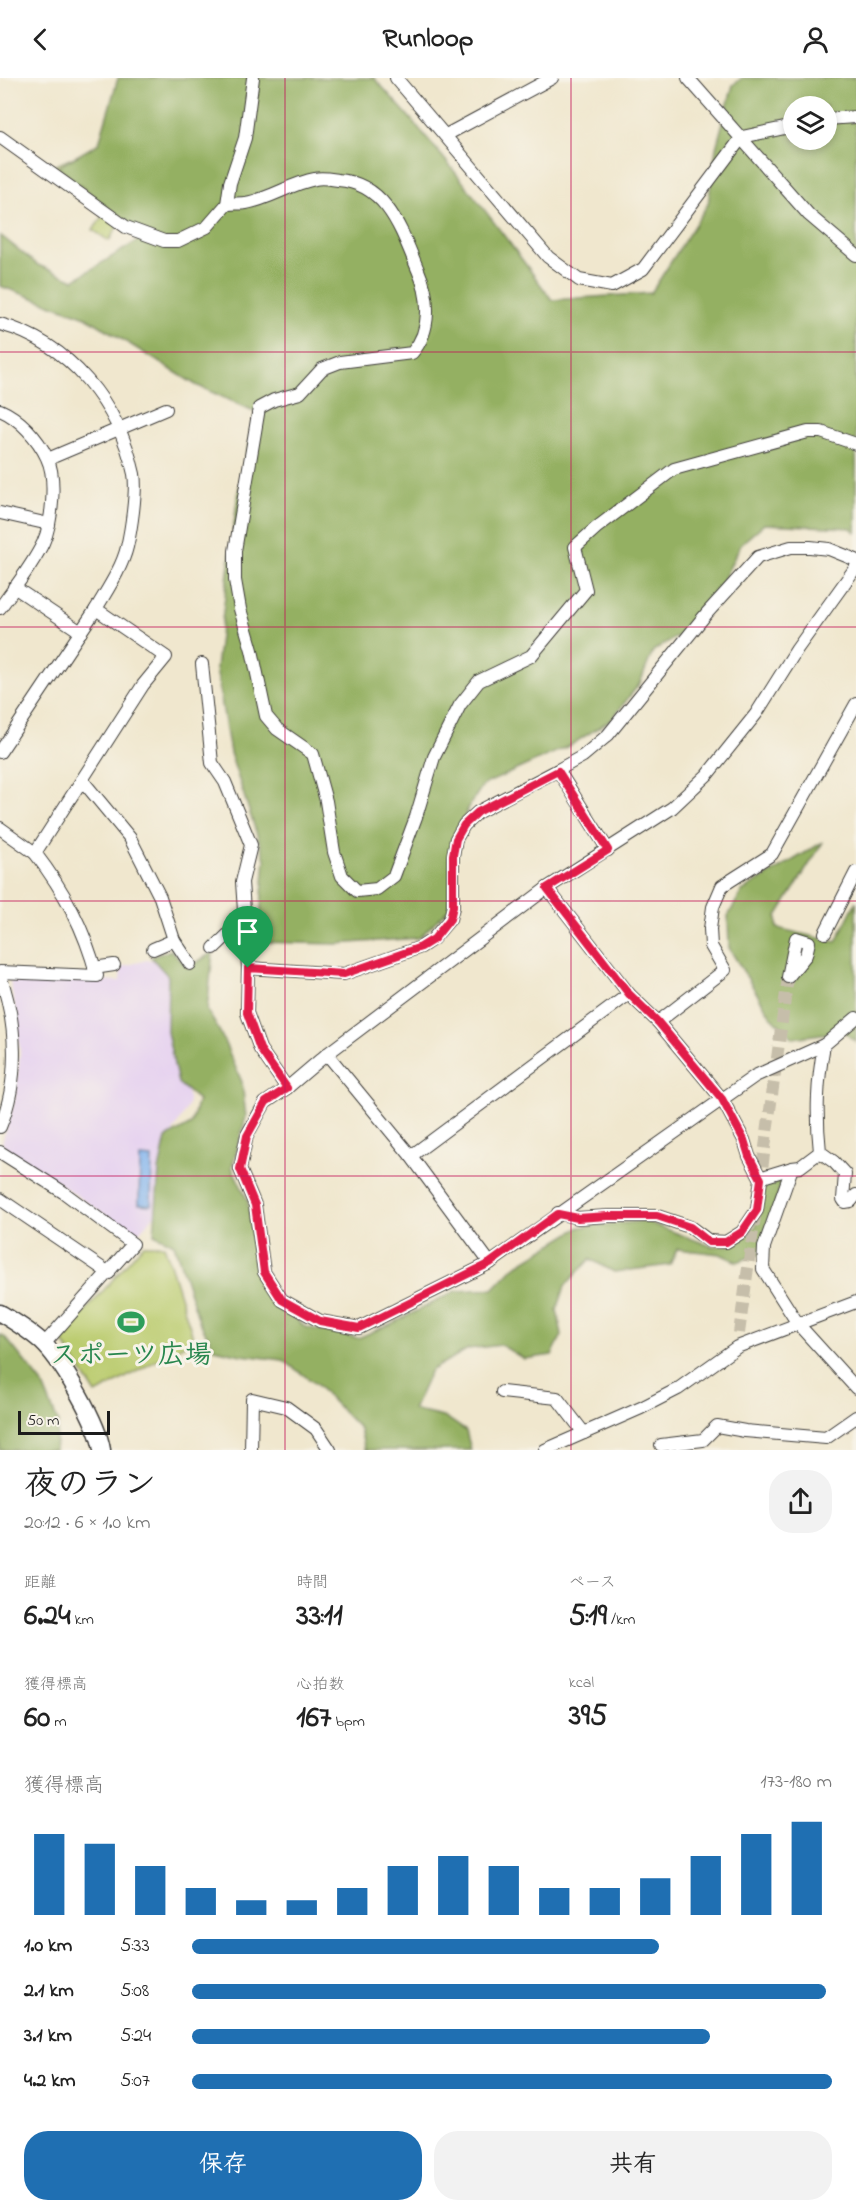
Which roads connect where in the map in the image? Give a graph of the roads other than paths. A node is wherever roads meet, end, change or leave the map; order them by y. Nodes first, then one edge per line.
1 (253, 78) edge
2 (396, 78) edge
3 (552, 78) edge
4 (688, 78) edge
5 (856, 117) edge
6 (837, 118) edge
7 (783, 128) edge
8 (446, 135) junction
9 (0, 137) edge
10 (742, 137) junction
11 (227, 204) junction
12 (856, 255) edge
13 (0, 324) edge
14 (166, 409) dead end
15 (0, 410) edge
16 (118, 428) junction
17 (856, 444) edge
18 (48, 459) junction
19 (0, 513) edge
20 (49, 524) junction
21 (856, 560) edge
22 (856, 567) edge
23 (14, 587) junction
24 (0, 608) edge
25 (96, 609) junction
26 (81, 632) junction
27 (202, 664) dead end
28 (856, 704) edge
29 (0, 752) edge
30 (558, 771) junction
31 (82, 780) junction
32 (0, 828) edge
33 (608, 850) junction
34 (35, 853) junction
35 (856, 872) edge
36 (547, 888) junction
37 (245, 918) junction
38 (825, 933) dead end
39 (174, 940) junction
40 (214, 948) dead end
41 (153, 949) dead end
42 (190, 964) dead end
43 (114, 965) dead end
44 (94, 968) junction
45 (248, 968) junction
46 (0, 973) edge
47 (629, 994) junction
48 (856, 1018) edge
49 (658, 1022) junction
50 (824, 1045) junction
51 (327, 1054) junction
52 (6, 1074) edge
53 (287, 1088) junction
54 (722, 1099) junction
55 (0, 1127) edge
56 (0, 1152) edge
57 (820, 1152) junction
58 (411, 1156) junction
59 (792, 1168) junction
60 (761, 1179) junction
61 (856, 1195) edge
62 (0, 1199) edge
63 (558, 1214) junction
64 (490, 1263) junction
65 (109, 1273) junction
66 (856, 1302) edge
67 (0, 1312) edge
68 (798, 1324) junction
69 (740, 1333) tunnel mouth
70 (44, 1344) junction
71 (737, 1347) junction
72 (856, 1388) edge
73 (502, 1392) dead end
74 (856, 1417) edge
75 (585, 1433) junction
76 (661, 1445) dead end
77 (102, 1450) edge
78 (251, 1450) edge
79 (330, 1450) edge
80 (545, 1450) edge

1 - 11 street
2 - 8 street
3 - 8 street
4 - 10 street
5 - 6 street
7 - 10 street
8 - 10 street
9 - 11 street
10 - 12 street
11 - 17 street
13 - 16 street
14 - 16 street
15 - 18 street
16 - 18 street
16 - 25 street
18 - 20 street
19 - 20 street
20 - 23 street
21 - 30 street
22 - 33 street
23 - 24 street
23 - 26 street
25 - 26 street
25 - 31 street
26 - 29 street
27 - 37 street
28 - 49 street
30 - 33 street
30 - 45 street
31 - 34 street
31 - 39 street
32 - 34 street
33 - 36 street
34 - 44 street
35 - 38 street
36 - 47 street
36 - 51 street
37 - 40 street
37 - 45 street
39 - 41 street
39 - 42 street
43 - 44 street
44 - 46 street
45 - 53 street
46 - 52 street
47 - 49 street
47 - 58 street
48 - 50 street
49 - 54 street
50 - 54 street
50 - 57 street
51 - 53 street
51 - 58 street
52 - 55 street
53 - 64 street
54 - 60 street
54 - 63 street
56 - 65 street
57 - 59 street
57 - 61 street
58 - 64 street
59 - 60 street
59 - 68 street
60 - 63 street
62 - 65 street
63 - 64 street
65 - 70 street
66 - 68 street
67 - 70 street
68 - 71 street
68 - 72 street
69 - 71 street
70 - 77 street
71 - 75 street
73 - 75 street
74 - 76 street
75 - 80 street
78 - 79 street

